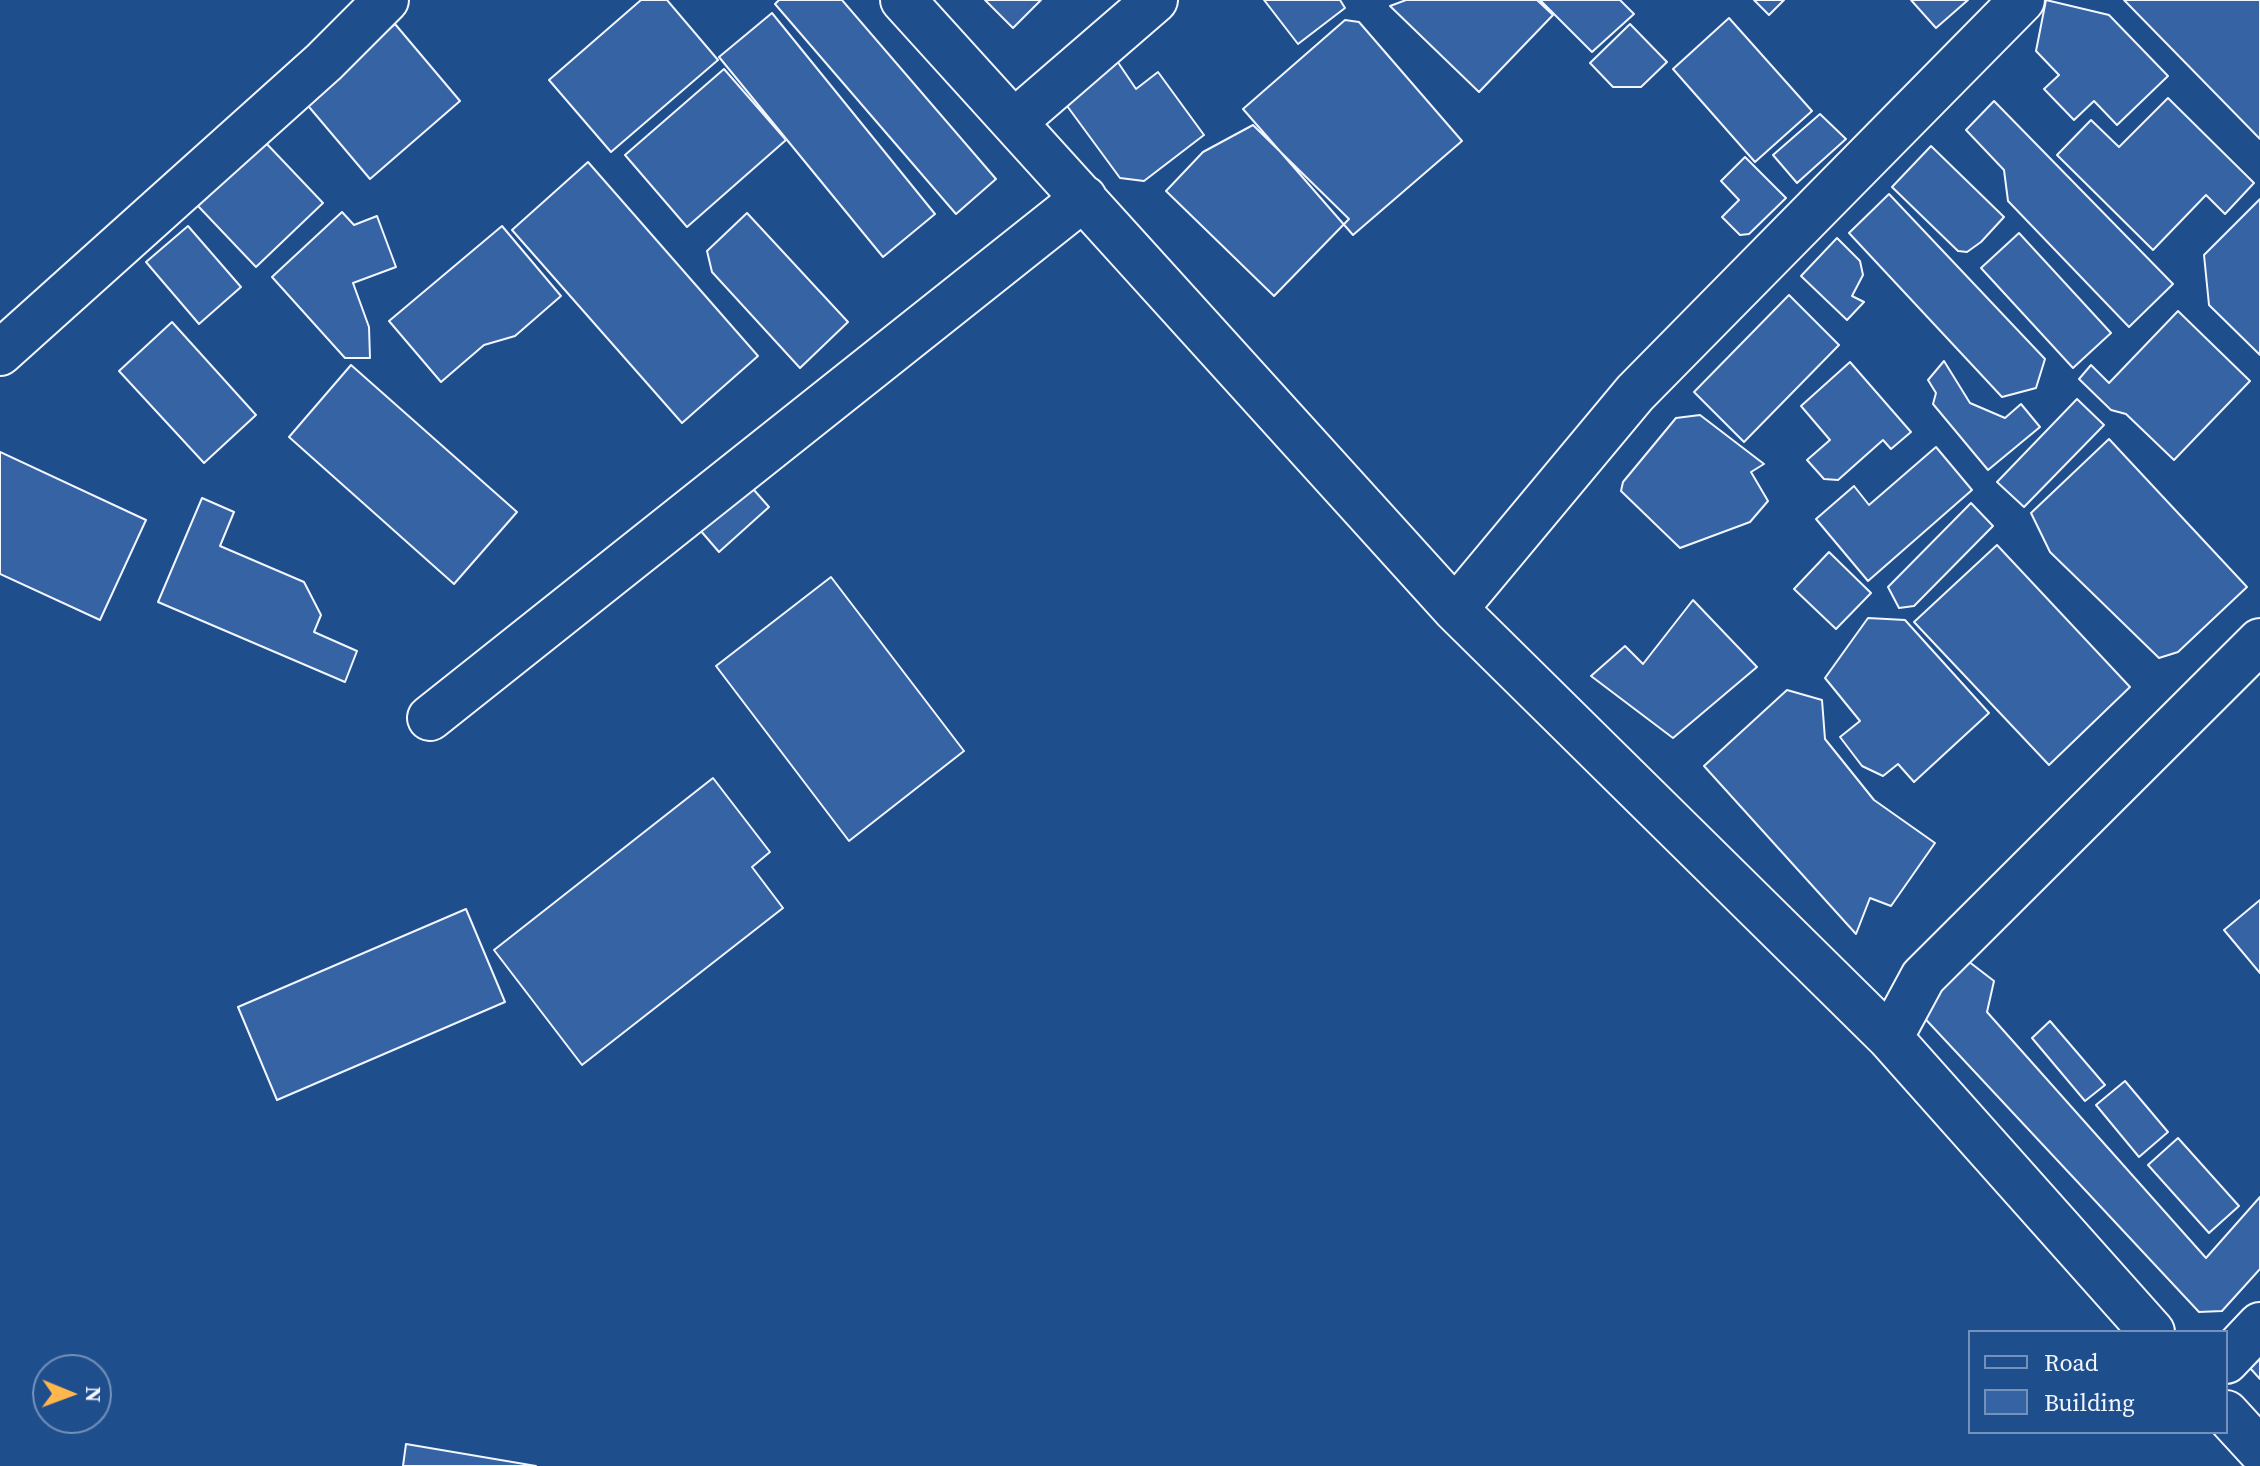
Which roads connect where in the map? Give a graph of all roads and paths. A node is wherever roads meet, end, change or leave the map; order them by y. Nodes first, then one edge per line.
1 (386, 0) edge
2 (903, 0) edge
3 (1155, 0) edge
4 (2022, 0) edge
5 (1014, 122) junction
6 (1084, 198) junction
7 (0, 353) edge
8 (1455, 609) junction
9 (2260, 641) edge
10 (430, 718) dead end
11 (1890, 1038) junction
12 (2260, 1325) edge
13 (2150, 1330) edge
14 (2228, 1359) edge
15 (2228, 1415) edge
16 (2260, 1450) edge

1 - 7 street
2 - 5 street
3 - 5 street
4 - 8 street
5 - 6 street
6 - 8 street
6 - 10 street
8 - 11 street
9 - 11 street
11 - 13 street
12 - 14 street
15 - 16 street

